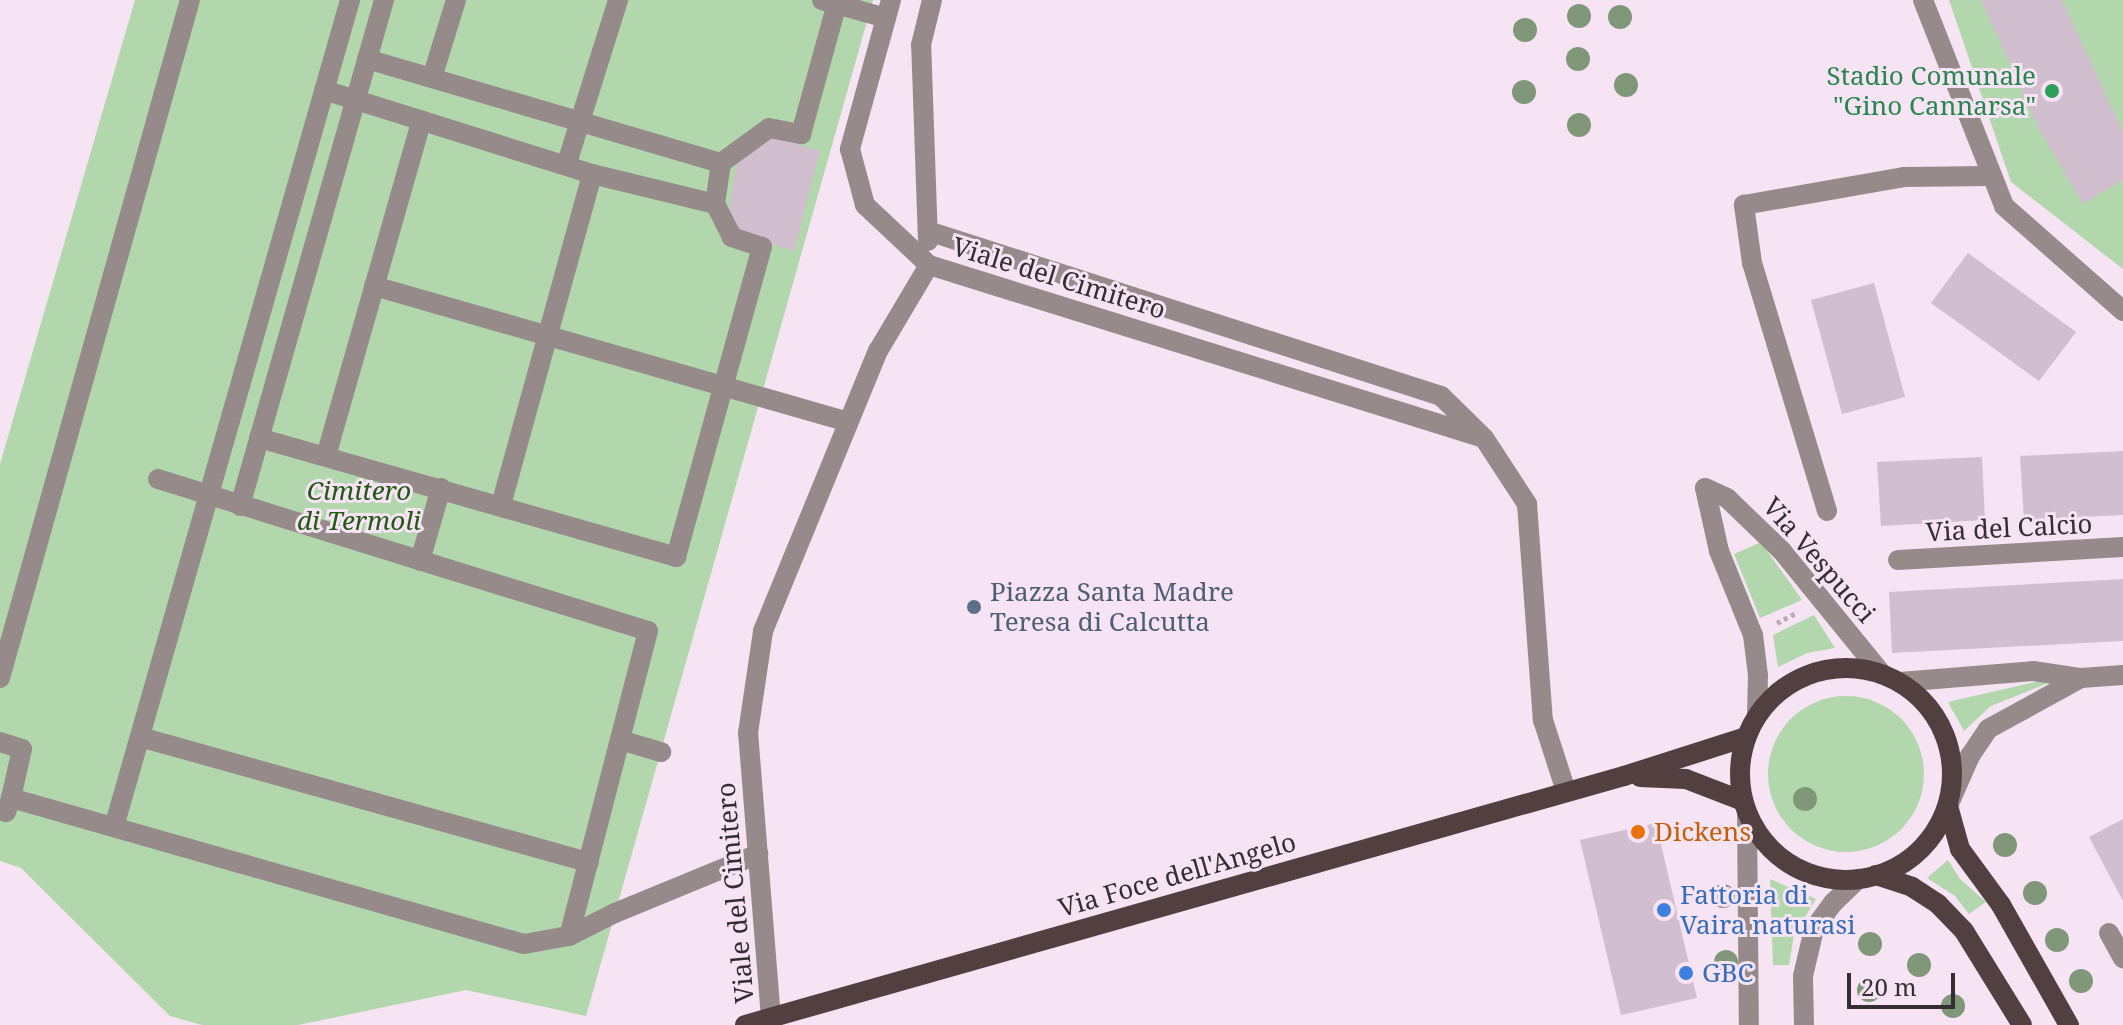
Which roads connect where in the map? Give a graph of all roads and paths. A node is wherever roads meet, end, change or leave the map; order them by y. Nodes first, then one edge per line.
1 (190, 0) edge
2 (350, 0) edge
3 (384, 0) edge
4 (456, 0) edge
5 (618, 0) edge
6 (932, 0) edge
7 (1923, 0) edge
8 (832, 1) edge
9 (888, 9) edge
10 (367, 59) junction
11 (432, 78) junction
12 (324, 90) junction
13 (356, 100) junction
14 (422, 120) junction
15 (580, 121) junction
16 (567, 163) junction
17 (721, 163) junction
18 (592, 174) junction
19 (1990, 176) junction
20 (715, 204) junction
21 (928, 231) junction
22 (929, 265) junction
23 (374, 286) junction
24 (2123, 311) edge
25 (546, 334) junction
26 (724, 385) junction
27 (848, 422) junction
28 (259, 438) junction
29 (1484, 438) junction
30 (326, 456) junction
31 (158, 479) dead end
32 (441, 488) junction
33 (209, 495) junction
34 (501, 505) junction
35 (240, 506) junction
36 (1827, 511) dead end
37 (2123, 547) edge
38 (1898, 560) dead end
39 (420, 561) junction
40 (1822, 600) junction
41 (1753, 635) junction
42 (2123, 675) edge
43 (0, 678) edge
44 (1891, 678) junction
45 (2081, 678) junction
46 (1757, 715) junction
47 (140, 737) junction
48 (1746, 737) junction
49 (620, 740) junction
50 (0, 742) edge
51 (661, 752) dead end
52 (1624, 776) junction
53 (1566, 791) junction
54 (5, 804) edge
55 (1948, 806) junction
56 (1745, 807) junction
57 (114, 827) junction
58 (758, 854) junction
59 (589, 862) junction
60 (1867, 877) junction
61 (2109, 933) dead end
62 (569, 936) junction
63 (2123, 958) edge
64 (771, 1018) junction
65 (745, 1025) edge
66 (1749, 1025) edge
67 (1804, 1025) edge
68 (2022, 1025) edge
69 (2069, 1025) edge

1 - 43 street
2 - 12 street
3 - 10 street
4 - 11 street
5 - 15 street
6 - 21 street
7 - 19 street
8 - 9 street
8 - 17 street
9 - 22 street
10 - 11 street
10 - 13 street
11 - 15 street
12 - 13 street
12 - 33 street
13 - 14 street
13 - 28 street
14 - 16 street
14 - 23 street
15 - 16 street
15 - 17 street
16 - 18 street
17 - 20 street
18 - 20 street
18 - 25 street
19 - 24 street
19 - 36 street
20 - 26 street
21 - 22 street
21 - 29 street
22 - 27 street, Viale del Cimitero
22 - 29 street, Viale del Cimitero
23 - 25 street
23 - 30 street
25 - 26 street
25 - 34 street
26 - 27 street
26 - 34 street
27 - 58 street, Viale del Cimitero
28 - 30 street
28 - 35 street
29 - 53 street
30 - 32 street
31 - 33 street
32 - 34 street
32 - 39 street
33 - 35 street
33 - 47 street
35 - 39 street
37 - 38 street, Via del Calcio
39 - 49 street
40 - 41 path
40 - 41 street, Via Vespucci
40 - 44 street, Via Vespucci
41 - 46 street, Via Vespucci
42 - 45 street
44 - 45 street
44 - 46 main road
44 - 55 main road
45 - 55 street
46 - 48 main road
47 - 57 street
47 - 59 street
48 - 52 main road, Via Foce dell'Angelo
48 - 56 main road
49 - 51 street
49 - 59 street
50 - 54 street
52 - 53 main road, Via Foce dell'Angelo
52 - 56 main road, Via Foce dell'Angelo
53 - 64 main road, Via Foce dell'Angelo
54 - 57 street
55 - 60 main road
55 - 69 main road
56 - 60 main road
56 - 66 street
57 - 62 street
58 - 62 street
58 - 64 street, Viale del Cimitero
59 - 62 street
60 - 67 street
60 - 68 main road
61 - 63 street
64 - 65 main road, Via Foce dell'Angelo

